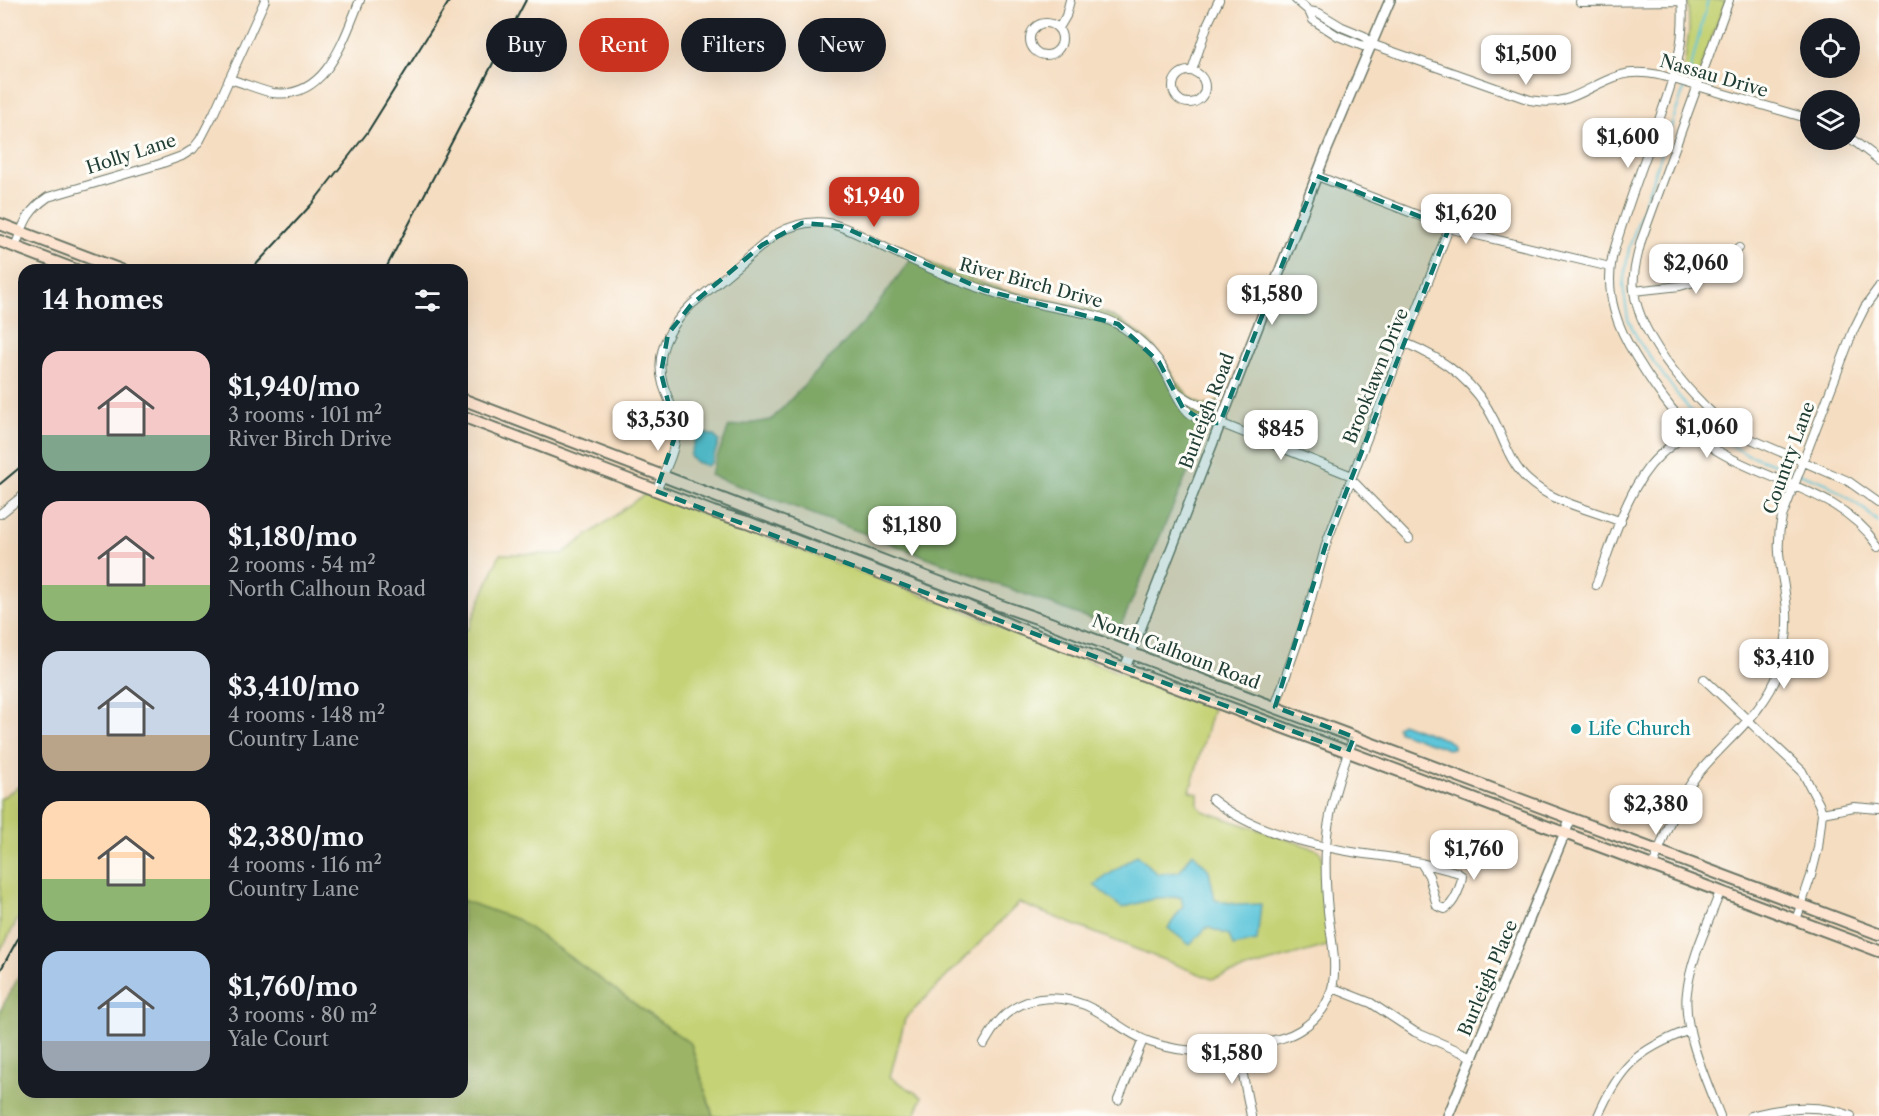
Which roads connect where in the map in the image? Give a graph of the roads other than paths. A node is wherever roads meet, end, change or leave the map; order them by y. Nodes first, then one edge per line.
1 (265, 0) edge
2 (360, 0) edge
3 (1070, 0) edge
4 (1219, 0) edge
5 (1296, 0) edge
6 (1389, 0) edge
7 (1682, 0) edge
8 (1729, 0) edge
9 (1580, 2) dead end
10 (1059, 28) junction
11 (1371, 44) junction
12 (1192, 71) junction
13 (229, 79) junction
14 (1678, 80) junction
15 (1694, 86) junction
16 (1800, 116) edge
17 (1860, 146) edge
18 (1879, 160) edge
19 (1317, 176) junction
20 (0, 224) edge
21 (1449, 228) junction
22 (21, 232) junction
23 (0, 241) edge
24 (15, 247) junction
25 (1739, 248) dead end
26 (60, 264) edge
27 (105, 264) edge
28 (1610, 267) junction
29 (1879, 288) edge
30 (1634, 291) junction
31 (1405, 343) junction
32 (1175, 390) junction
33 (468, 401) edge
34 (468, 418) edge
35 (1220, 423) junction
36 (1692, 430) junction
37 (1802, 464) junction
38 (663, 475) junction
39 (1352, 477) junction
40 (1795, 481) junction
41 (656, 490) junction
42 (18, 500) edge
43 (1879, 503) edge
44 (0, 514) edge
45 (1621, 522) junction
46 (1409, 539) dead end
47 (1879, 546) edge
48 (1596, 585) dead end
49 (1130, 653) junction
50 (1125, 668) junction
51 (1704, 679) dead end
52 (1275, 707) junction
53 (1748, 720) junction
54 (1354, 737) junction
55 (1348, 752) junction
56 (1212, 799) dead end
57 (1879, 810) edge
58 (1822, 813) junction
59 (1571, 818) junction
60 (1565, 834) junction
61 (1326, 847) junction
62 (1657, 856) junction
63 (1421, 864) junction
64 (1720, 892) junction
65 (1801, 905) junction
66 (1796, 920) junction
67 (1879, 934) edge
68 (1879, 951) edge
69 (1333, 988) junction
70 (1689, 1030) junction
71 (1143, 1040) junction
72 (984, 1044) dead end
73 (1240, 1049) junction
74 (1473, 1057) junction
75 (1118, 1100) dead end
76 (1251, 1116) edge
77 (1448, 1116) edge
78 (1598, 1116) edge
79 (1720, 1116) edge
80 (1751, 1116) edge
81 (1851, 1116) edge

1 - 13 street, Holly Lane
2 - 13 street
3 - 10 street
4 - 12 street
5 - 11 street, Nassau Drive
6 - 11 street, Burleigh Road
7 - 9 street
7 - 14 street
8 - 15 street
10 - 10 street
11 - 14 street, Nassau Drive
11 - 19 street, Burleigh Road
12 - 12 street
13 - 22 street, Holly Lane
14 - 15 street, Nassau Drive
14 - 28 street
15 - 16 street, Nassau Drive
15 - 30 street
17 - 18 street
19 - 21 street
19 - 35 street, Burleigh Road
20 - 22 main road
21 - 28 street
21 - 31 street, Brooklawn Drive
22 - 24 street, Holly Lane
22 - 27 main road
23 - 24 main road
24 - 26 main road
25 - 30 street
28 - 36 street
29 - 37 street, Country Lane
30 - 37 street
31 - 39 street, Brooklawn Drive
31 - 45 street
32 - 35 street, River Birch Drive
32 - 35 street, River Birch Drive
32 - 38 street, River Birch Drive
33 - 38 main road, North Calhoun Road
34 - 41 main road, North Calhoun Road
35 - 39 street
35 - 49 street, Burleigh Road
36 - 40 street
36 - 45 street
37 - 40 street, Country Lane
37 - 43 street
38 - 41 street, River Birch Drive
38 - 49 main road, North Calhoun Road
39 - 46 street
39 - 52 street, Brooklawn Drive
40 - 47 street
40 - 53 street, Country Lane
41 - 50 main road, North Calhoun Road
42 - 44 street
45 - 48 street
49 - 50 street, Burleigh Road
49 - 52 main road, North Calhoun Road
50 - 55 main road, North Calhoun Road
51 - 53 street
52 - 54 main road, North Calhoun Road
53 - 58 street
53 - 62 street, Country Lane
54 - 55 street
54 - 59 main road, North Calhoun Road
55 - 60 main road, North Calhoun Road
55 - 61 street
56 - 61 street
57 - 58 street
58 - 65 street
59 - 60 street, Burleigh Place
59 - 62 main road, North Calhoun Road
60 - 64 main road, North Calhoun Road
60 - 74 street, Burleigh Place
61 - 63 street
61 - 69 street
62 - 65 main road, North Calhoun Road
63 - 63 street
64 - 66 main road, North Calhoun Road
64 - 70 street
65 - 66 street
65 - 67 main road, North Calhoun Road
66 - 68 main road, North Calhoun Road
69 - 73 street
69 - 74 street
70 - 78 street
70 - 79 street
71 - 72 street
71 - 73 street
71 - 75 street
73 - 76 street
74 - 77 street, Burleigh Place
80 - 81 street

